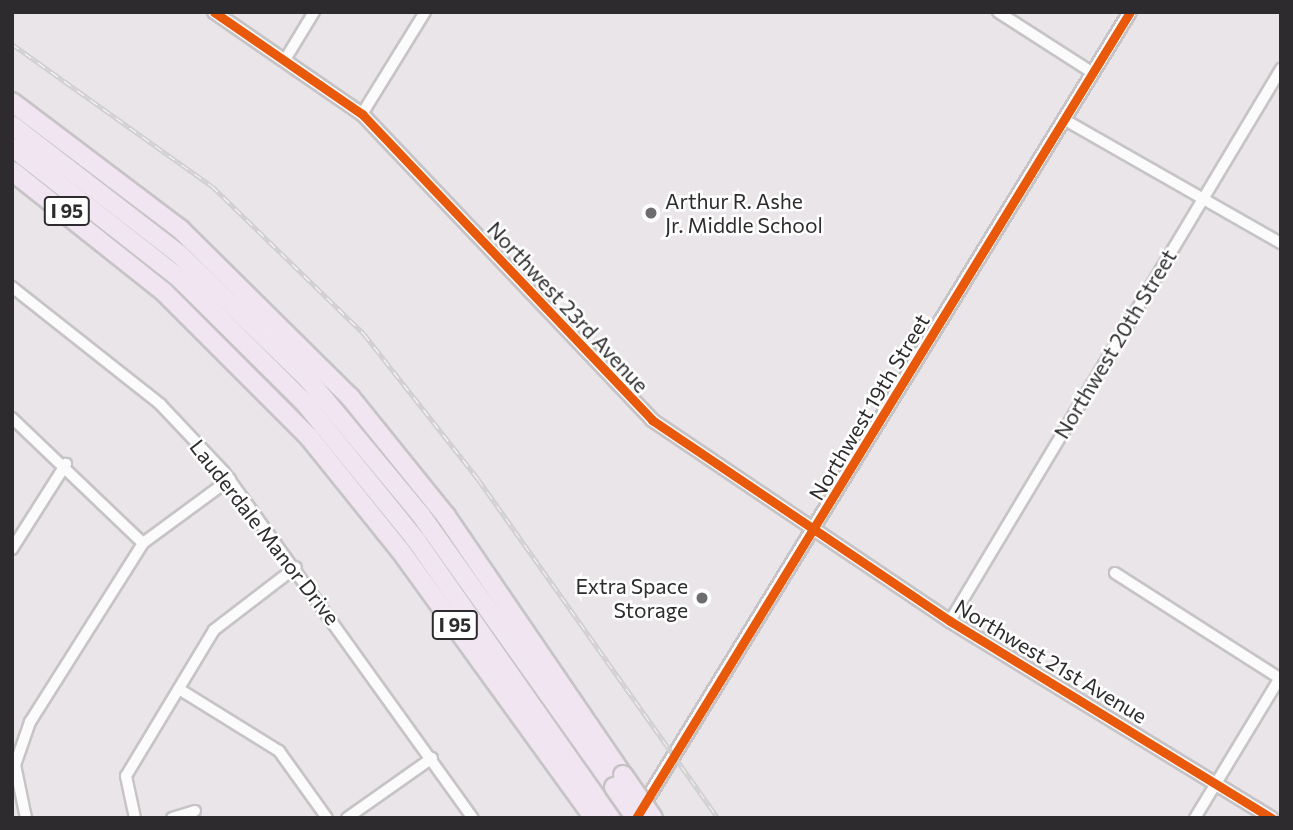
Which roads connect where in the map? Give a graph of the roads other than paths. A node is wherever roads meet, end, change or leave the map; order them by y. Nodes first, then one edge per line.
1 (214, 12) edge
2 (314, 12) edge
3 (425, 12) edge
4 (1130, 12) edge
5 (1005, 14) edge
6 (286, 58) junction
7 (1281, 69) edge
8 (1093, 73) junction
9 (12, 102) edge
10 (362, 114) junction
11 (1065, 120) junction
12 (12, 125) edge
13 (13, 148) edge
14 (12, 171) edge
15 (1201, 199) junction
16 (157, 235) junction
17 (1281, 243) edge
18 (120, 253) junction
19 (12, 288) edge
20 (269, 311) junction
21 (12, 418) edge
22 (66, 464) junction
23 (230, 479) junction
24 (813, 531) junction
25 (143, 543) junction
26 (12, 549) edge
27 (296, 567) junction
28 (1115, 573) dead end
29 (950, 621) junction
30 (1280, 677) edge
31 (178, 690) junction
32 (432, 758) junction
33 (619, 781) junction
34 (1215, 782) junction
35 (195, 811) dead end
36 (603, 814) edge
37 (26, 818) edge
38 (135, 818) edge
39 (172, 818) edge
40 (327, 818) edge
41 (347, 818) edge
42 (473, 818) edge
43 (636, 818) edge
44 (653, 818) edge
45 (1195, 818) edge
46 (1272, 818) edge

1 - 6 street, Northwest 23rd Avenue
2 - 6 street
3 - 10 street
4 - 8 street, Northwest 19th Street
5 - 8 street
6 - 10 street, Northwest 23rd Avenue
7 - 15 street, Northwest 20th Street
8 - 11 street, Northwest 19th Street
9 - 20 highway, I 95
10 - 24 street, Northwest 23rd Avenue
11 - 15 street
11 - 24 street, Northwest 19th Street
12 - 16 highway
13 - 18 highway
13 - 36 highway
14 - 18 highway, I 95
15 - 17 street
15 - 29 street, Northwest 20th Street
16 - 20 highway
16 - 33 highway
18 - 36 highway, I 95
19 - 23 street, Lauderdale Manor Drive
20 - 33 highway, I 95
21 - 22 street
22 - 25 street
22 - 26 street
23 - 25 street
23 - 27 street, Lauderdale Manor Drive
24 - 29 street, Northwest 21st Avenue
24 - 43 street, Northwest 19th Street
25 - 37 street
27 - 31 street
27 - 32 street, Lauderdale Manor Drive
28 - 30 street
29 - 34 street, Northwest 21st Avenue
30 - 34 street
31 - 38 street
31 - 40 street
32 - 41 street
32 - 42 street, Lauderdale Manor Drive
33 - 43 highway, bridge
33 - 44 highway, I 95, bridge
34 - 45 street
34 - 46 street, Northwest 21st Avenue
35 - 39 street

